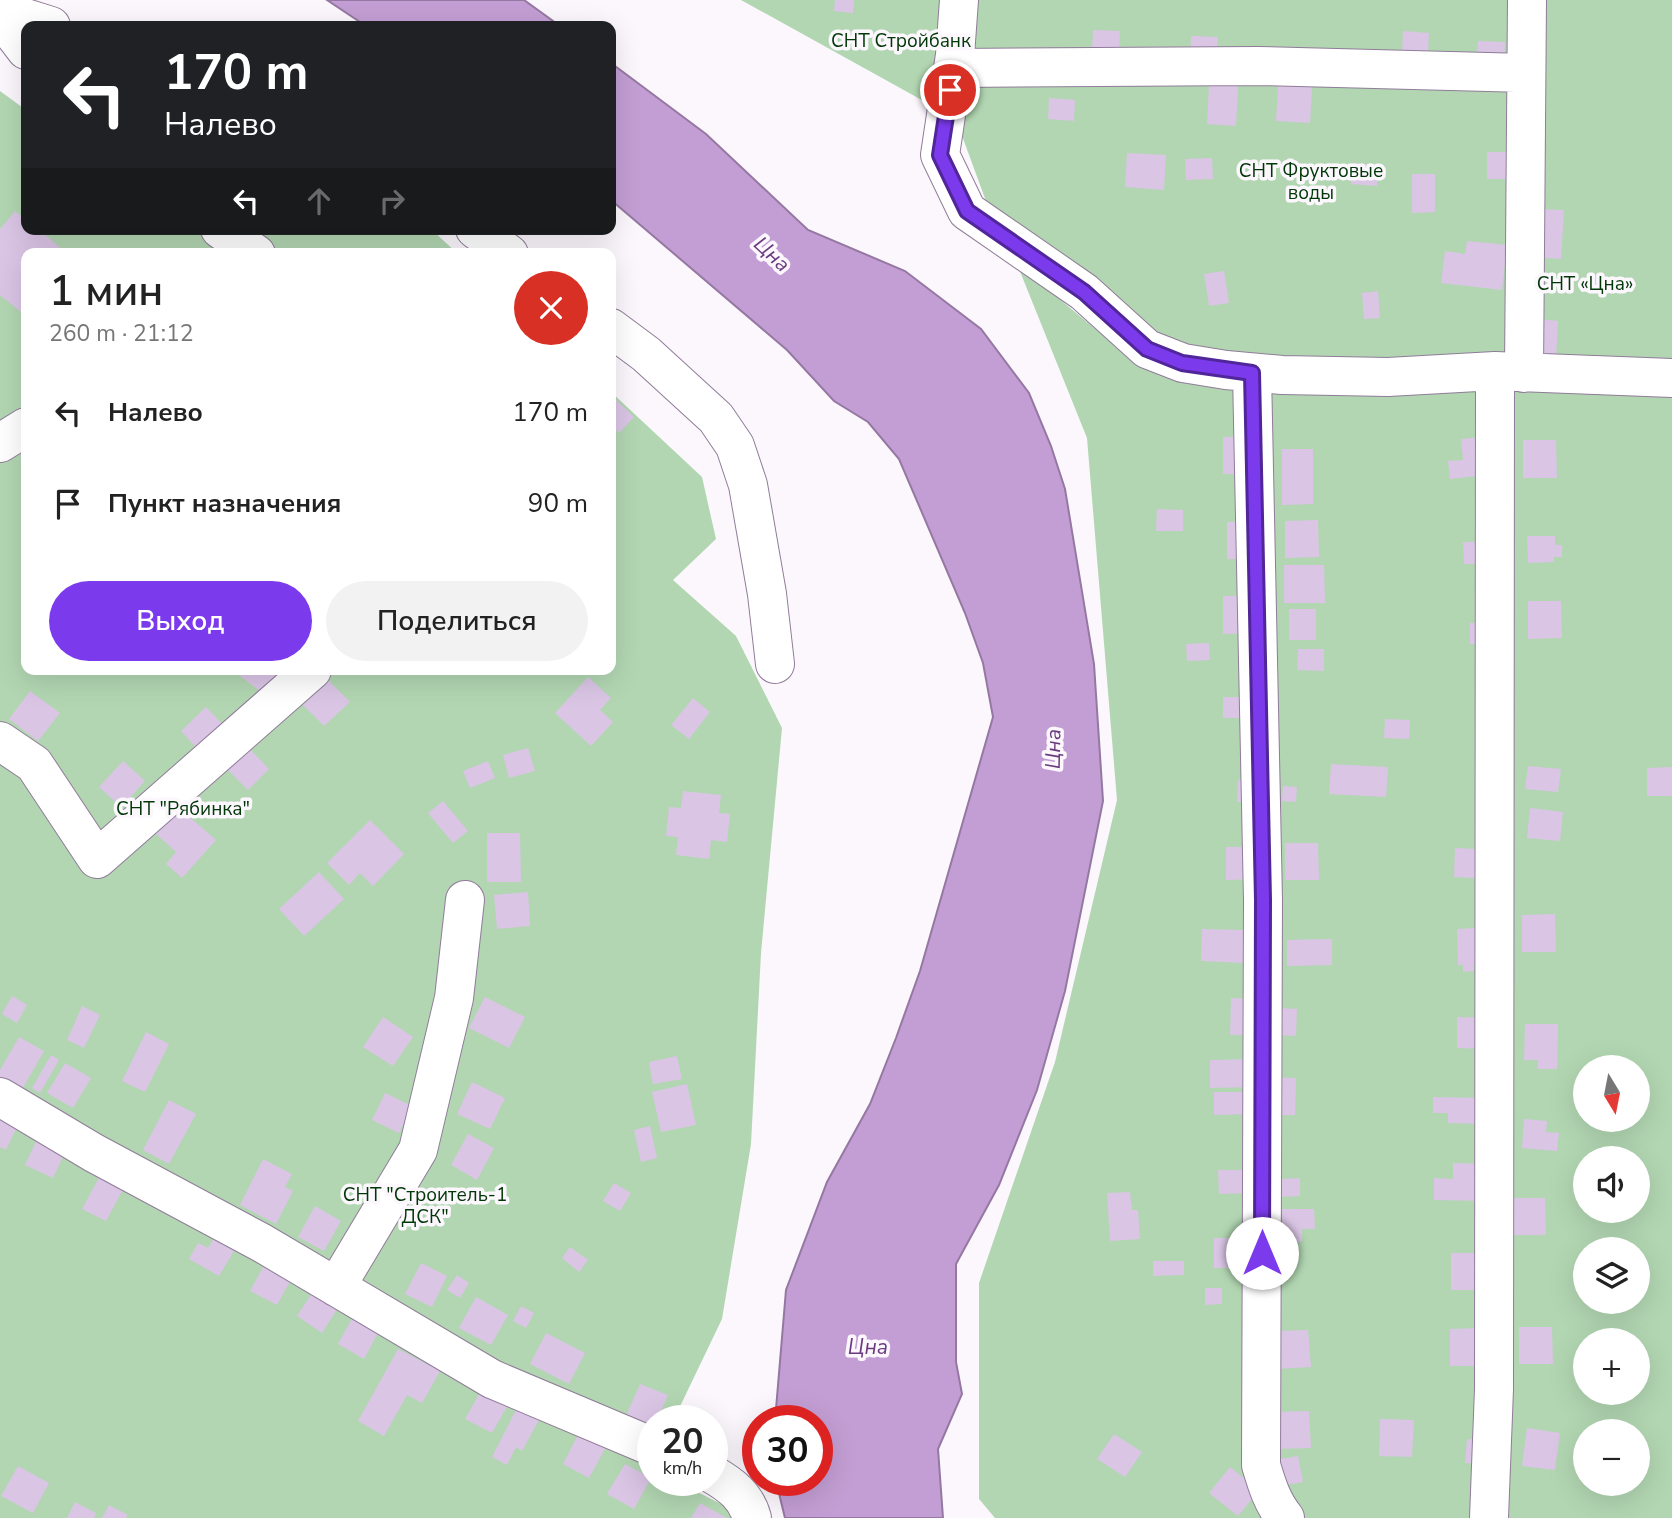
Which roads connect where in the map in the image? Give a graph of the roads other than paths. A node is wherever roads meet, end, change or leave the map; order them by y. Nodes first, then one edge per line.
1 (959, 0) edge
2 (1527, 0) edge
3 (0, 10) edge
4 (0, 16) edge
5 (35, 21) edge
6 (21, 43) edge
7 (953, 68) junction
8 (1526, 73) junction
9 (483, 235) edge
10 (501, 248) edge
11 (616, 332) edge
12 (1509, 372) junction
13 (1252, 373) junction
14 (1672, 378) edge
15 (21, 430) edge
16 (0, 443) edge
17 (775, 664) dead end
18 (306, 675) edge
19 (0, 741) edge
20 (465, 900) dead end
21 (0, 1097) edge
22 (336, 1287) junction
23 (637, 1440) edge
24 (728, 1483) edge
25 (752, 1518) edge
26 (1285, 1518) edge
27 (1489, 1518) edge

1 - 7 street
2 - 8 street
3 - 5 street
4 - 6 street
7 - 8 street
7 - 13 street
8 - 12 street
9 - 10 street
11 - 17 street
12 - 13 street
12 - 14 street
12 - 27 street
13 - 26 street
15 - 16 street
18 - 19 street
20 - 22 street
21 - 22 street
22 - 23 street
24 - 25 street

